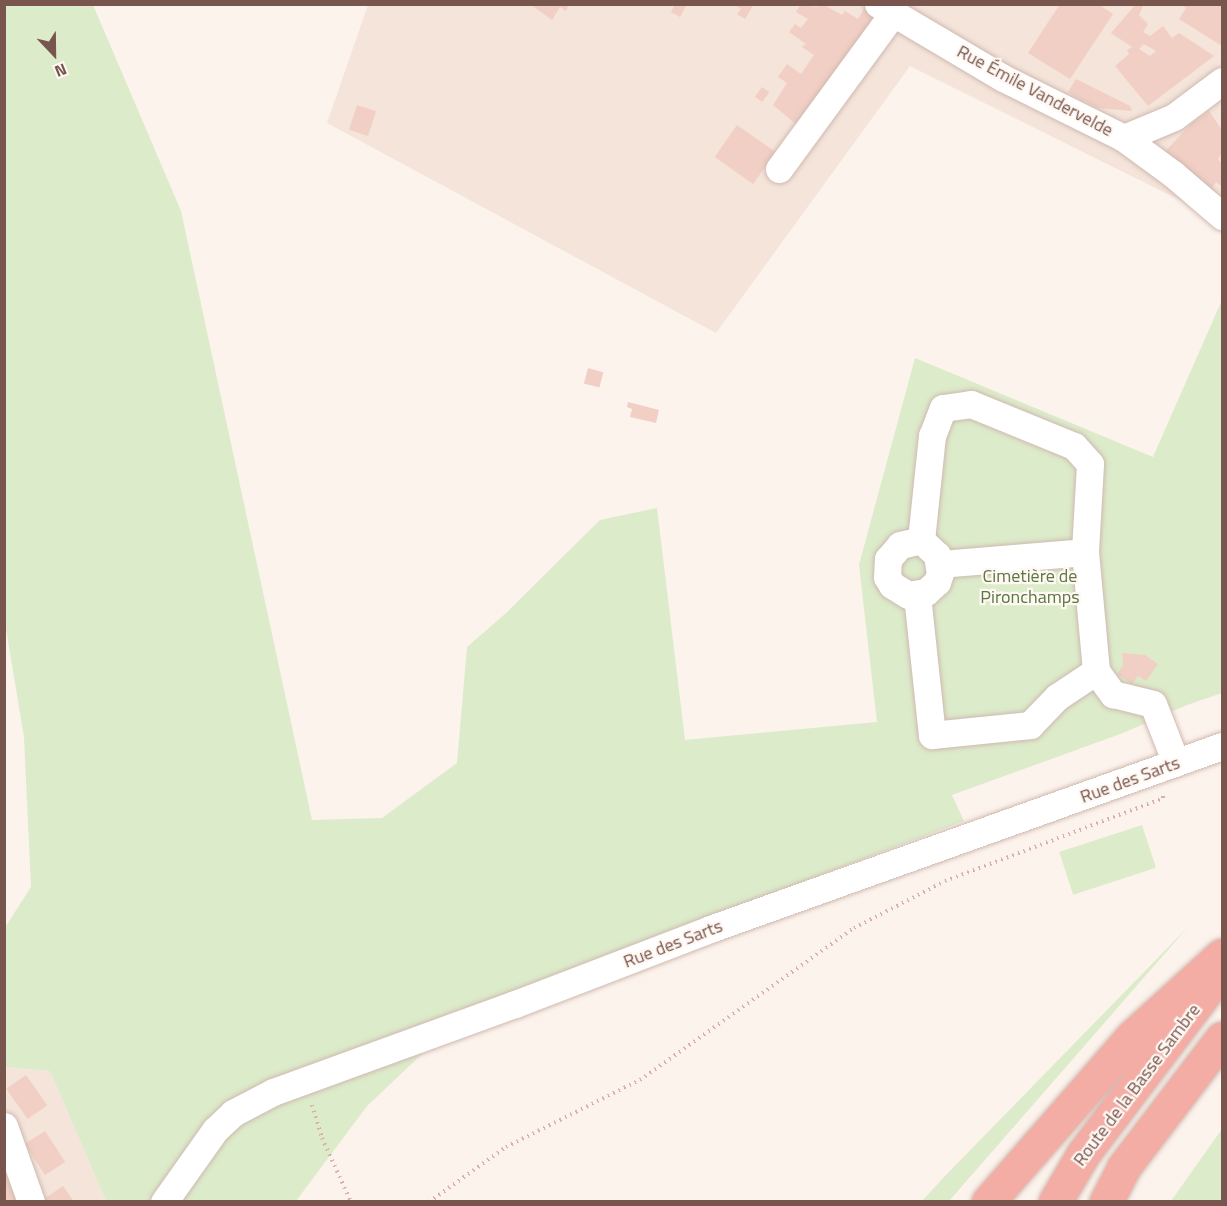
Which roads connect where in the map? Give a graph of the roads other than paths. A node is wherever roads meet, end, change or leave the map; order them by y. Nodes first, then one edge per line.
1 (885, 9) edge
2 (1222, 81) edge
3 (1124, 138) junction
4 (779, 169) dead end
5 (1222, 216) edge
6 (921, 540) junction
7 (1085, 552) junction
8 (940, 564) junction
9 (917, 595) junction
10 (1096, 671) junction
11 (1222, 746) edge
12 (1165, 767) junction
13 (1222, 955) edge
14 (1222, 971) edge
15 (1222, 1038) edge
16 (4, 1126) edge
17 (31, 1202) edge
18 (164, 1202) edge
19 (988, 1202) edge
20 (1055, 1202) edge
21 (1106, 1202) edge

1 - 3 street, Rue Émile Vandervelde
1 - 4 street
2 - 3 street, Rue Émile Vandervelde
3 - 5 street
6 - 7 street
6 - 8 street
6 - 9 street
7 - 8 street
7 - 10 street
8 - 9 street
9 - 10 street
10 - 12 street
11 - 12 street, Rue des Sarts
12 - 18 street, Rue des Sarts
13 - 19 highway
14 - 20 highway, Route de la Basse Sambre
15 - 21 highway
16 - 17 street

